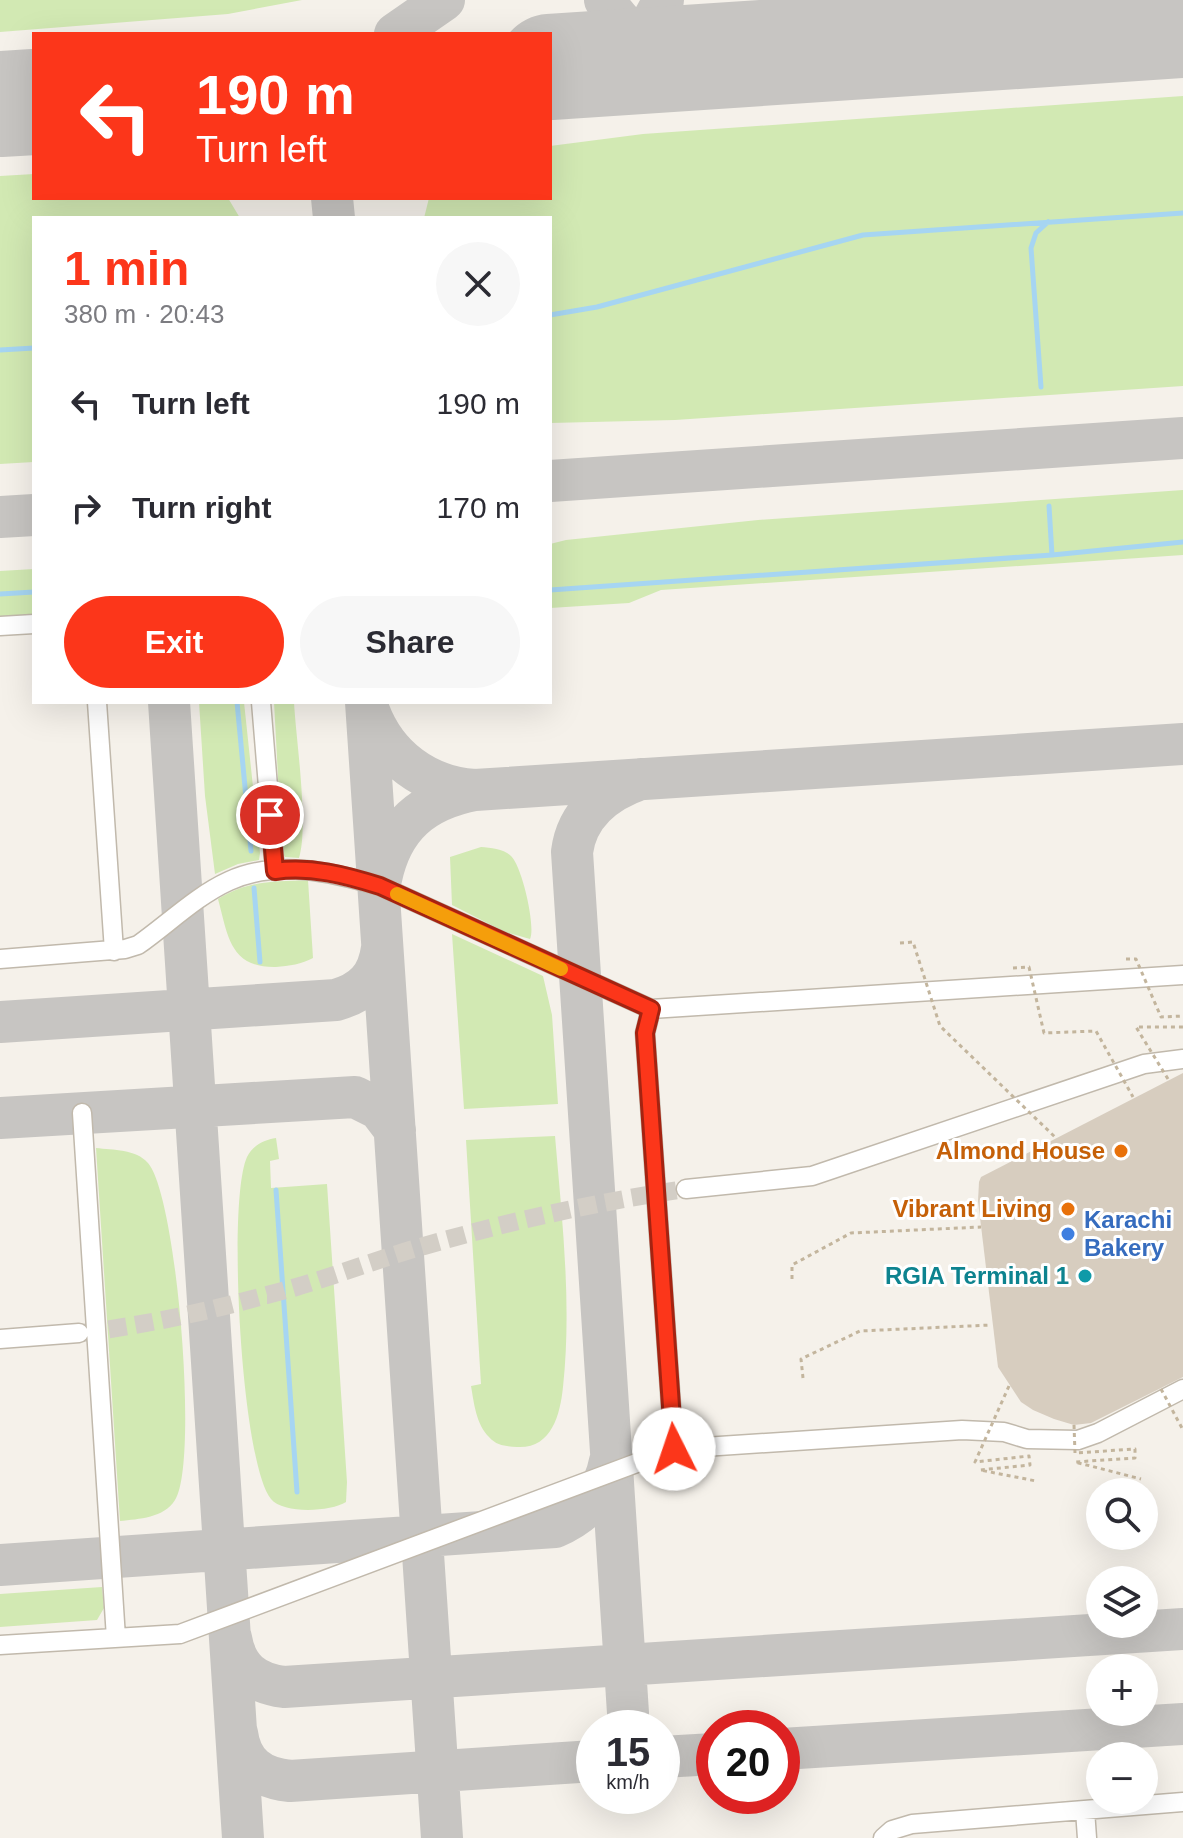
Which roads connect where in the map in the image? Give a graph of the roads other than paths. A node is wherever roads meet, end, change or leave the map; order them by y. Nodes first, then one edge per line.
1 (32, 624) edge
2 (0, 626) edge
3 (97, 704) edge
4 (261, 704) edge
5 (275, 871) junction
6 (114, 951) junction
7 (0, 959) edge
8 (1183, 975) edge
9 (651, 1009) junction
10 (1183, 1059) edge
11 (82, 1113) dead end
12 (686, 1189) tunnel mouth
13 (79, 1333) tunnel mouth
14 (0, 1339) edge
15 (1183, 1389) edge
16 (674, 1449) junction
17 (116, 1638) junction
18 (0, 1645) edge
19 (1183, 1802) edge
20 (1085, 1810) junction
21 (883, 1838) edge
22 (1087, 1838) edge

1 - 2 lane
3 - 6 lane
4 - 5 lane
5 - 6 lane
5 - 9 lane
6 - 7 lane
8 - 9 lane
9 - 16 lane
10 - 12 lane
11 - 17 lane
13 - 14 lane
15 - 16 lane
16 - 17 lane
17 - 18 lane
19 - 20 lane
20 - 21 lane
20 - 22 lane

